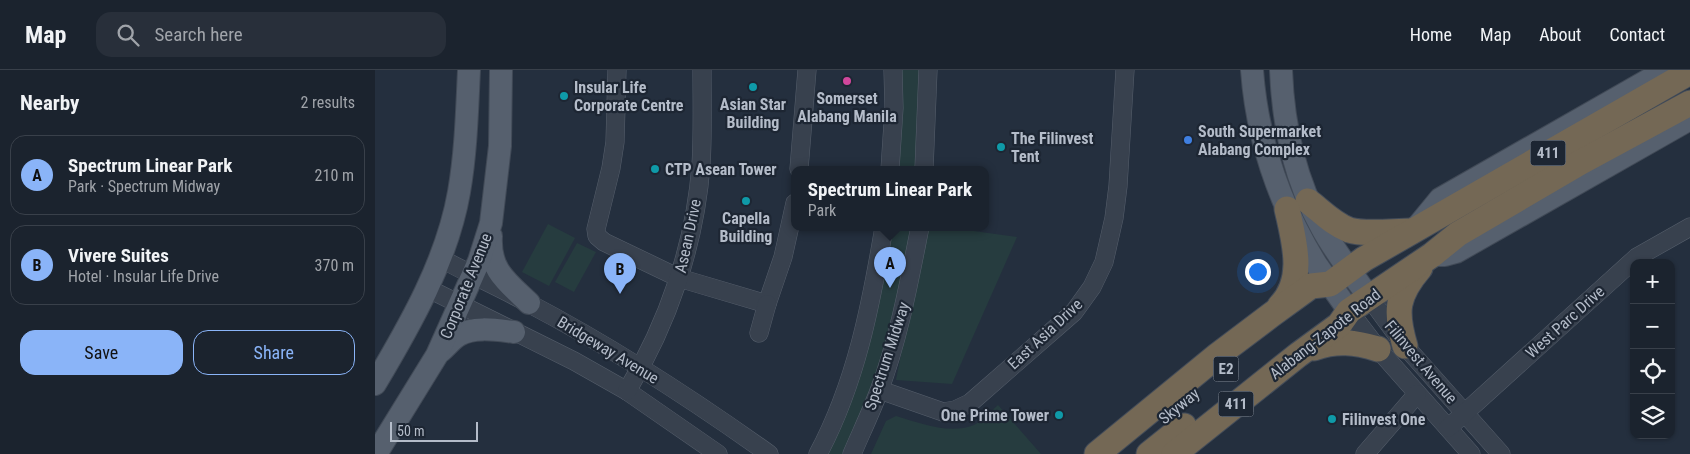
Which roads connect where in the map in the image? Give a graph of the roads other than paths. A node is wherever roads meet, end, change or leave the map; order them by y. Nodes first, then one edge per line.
1 (469, 70) edge
2 (501, 70) edge
3 (617, 70) edge
4 (702, 70) edge
5 (807, 70) edge
6 (893, 70) edge
7 (927, 70) edge
8 (1125, 70) edge
9 (1252, 70) edge
10 (1281, 70) edge
11 (1681, 76) edge
12 (1690, 103) edge
13 (1690, 119) edge
14 (799, 166) edge
15 (890, 166) edge
16 (924, 166) edge
17 (1298, 205) junction
18 (791, 221) edge
19 (491, 223) junction
20 (1690, 227) edge
21 (883, 231) edge
22 (919, 231) edge
23 (1414, 231) junction
24 (1431, 254) junction
25 (440, 258) junction
26 (473, 275) junction
27 (1340, 277) junction
28 (679, 278) junction
29 (427, 288) junction
30 (529, 303) junction
31 (460, 304) junction
32 (767, 304) junction
33 (1359, 304) junction
34 (1271, 315) junction
35 (514, 332) junction
36 (759, 333) dead end
37 (1405, 346) junction
38 (1378, 349) junction
39 (437, 355) junction
40 (1298, 355) junction
41 (641, 368) junction
42 (375, 384) edge
43 (880, 390) junction
44 (627, 391) junction
45 (1417, 394) junction
46 (1465, 413) junction
47 (1448, 428) junction
48 (376, 454) edge
49 (718, 454) edge
50 (769, 454) edge
51 (817, 454) edge
52 (852, 454) edge
53 (1097, 454) edge
54 (1121, 454) edge
55 (1149, 454) edge
56 (1174, 454) edge
57 (1365, 454) edge
58 (1471, 454) edge
59 (1501, 454) edge

1 - 25 main road
2 - 19 main road, Corporate Avenue
3 - 28 street
4 - 28 street, Asean Drive
5 - 14 street
6 - 15 street
7 - 16 street
8 - 43 street, East Asia Drive
9 - 17 main road, Filinvest Avenue
10 - 17 main road, Filinvest Avenue
11 - 23 highway, 411
12 - 24 highway, Alabang-Zapote Road / 411
13 - 24 main road, 411
17 - 23 highway
17 - 27 main road, Filinvest Avenue
17 - 34 highway
18 - 32 street
19 - 26 main road, Corporate Avenue
19 - 30 main road
20 - 46 street, West Parc Drive
21 - 51 street, Spectrum Midway
22 - 43 street, Spectrum Midway
23 - 27 highway, 411
24 - 33 highway, Alabang-Zapote Road / 411
24 - 37 highway
25 - 26 street, Bridgeway Avenue
25 - 29 main road
26 - 30 street, Bridgeway Avenue
26 - 31 main road, Corporate Avenue
27 - 33 main road, Filinvest Avenue
27 - 34 highway, 411
27 - 54 highway, Skyway / E2
28 - 32 street
28 - 41 street, Asean Drive
29 - 31 street, Bridgeway Avenue
29 - 42 main road
30 - 41 street, Bridgeway Avenue
31 - 35 street, Bridgeway Avenue
31 - 39 main road, Corporate Avenue
32 - 36 street
33 - 37 street, Filinvest Avenue
33 - 38 street, Filinvest Avenue
33 - 40 highway, Alabang-Zapote Road / 411
33 - 55 highway, Skyway / E2
34 - 53 highway, 411
35 - 39 main road
35 - 44 street, Bridgeway Avenue
37 - 46 street, Filinvest Avenue
38 - 40 highway
38 - 45 street, Filinvest Avenue
39 - 48 main road, Corporate Avenue
40 - 56 highway, Alabang-Zapote Road / 411
41 - 44 street, Asean Drive
41 - 50 street, Bridgeway Avenue
43 - 52 street, Spectrum Midway
44 - 49 street, Bridgeway Avenue
45 - 47 street, Filinvest Avenue
45 - 57 street
46 - 47 street, West Parc Drive
46 - 59 street, Filinvest Avenue
47 - 58 street, Filinvest Avenue

